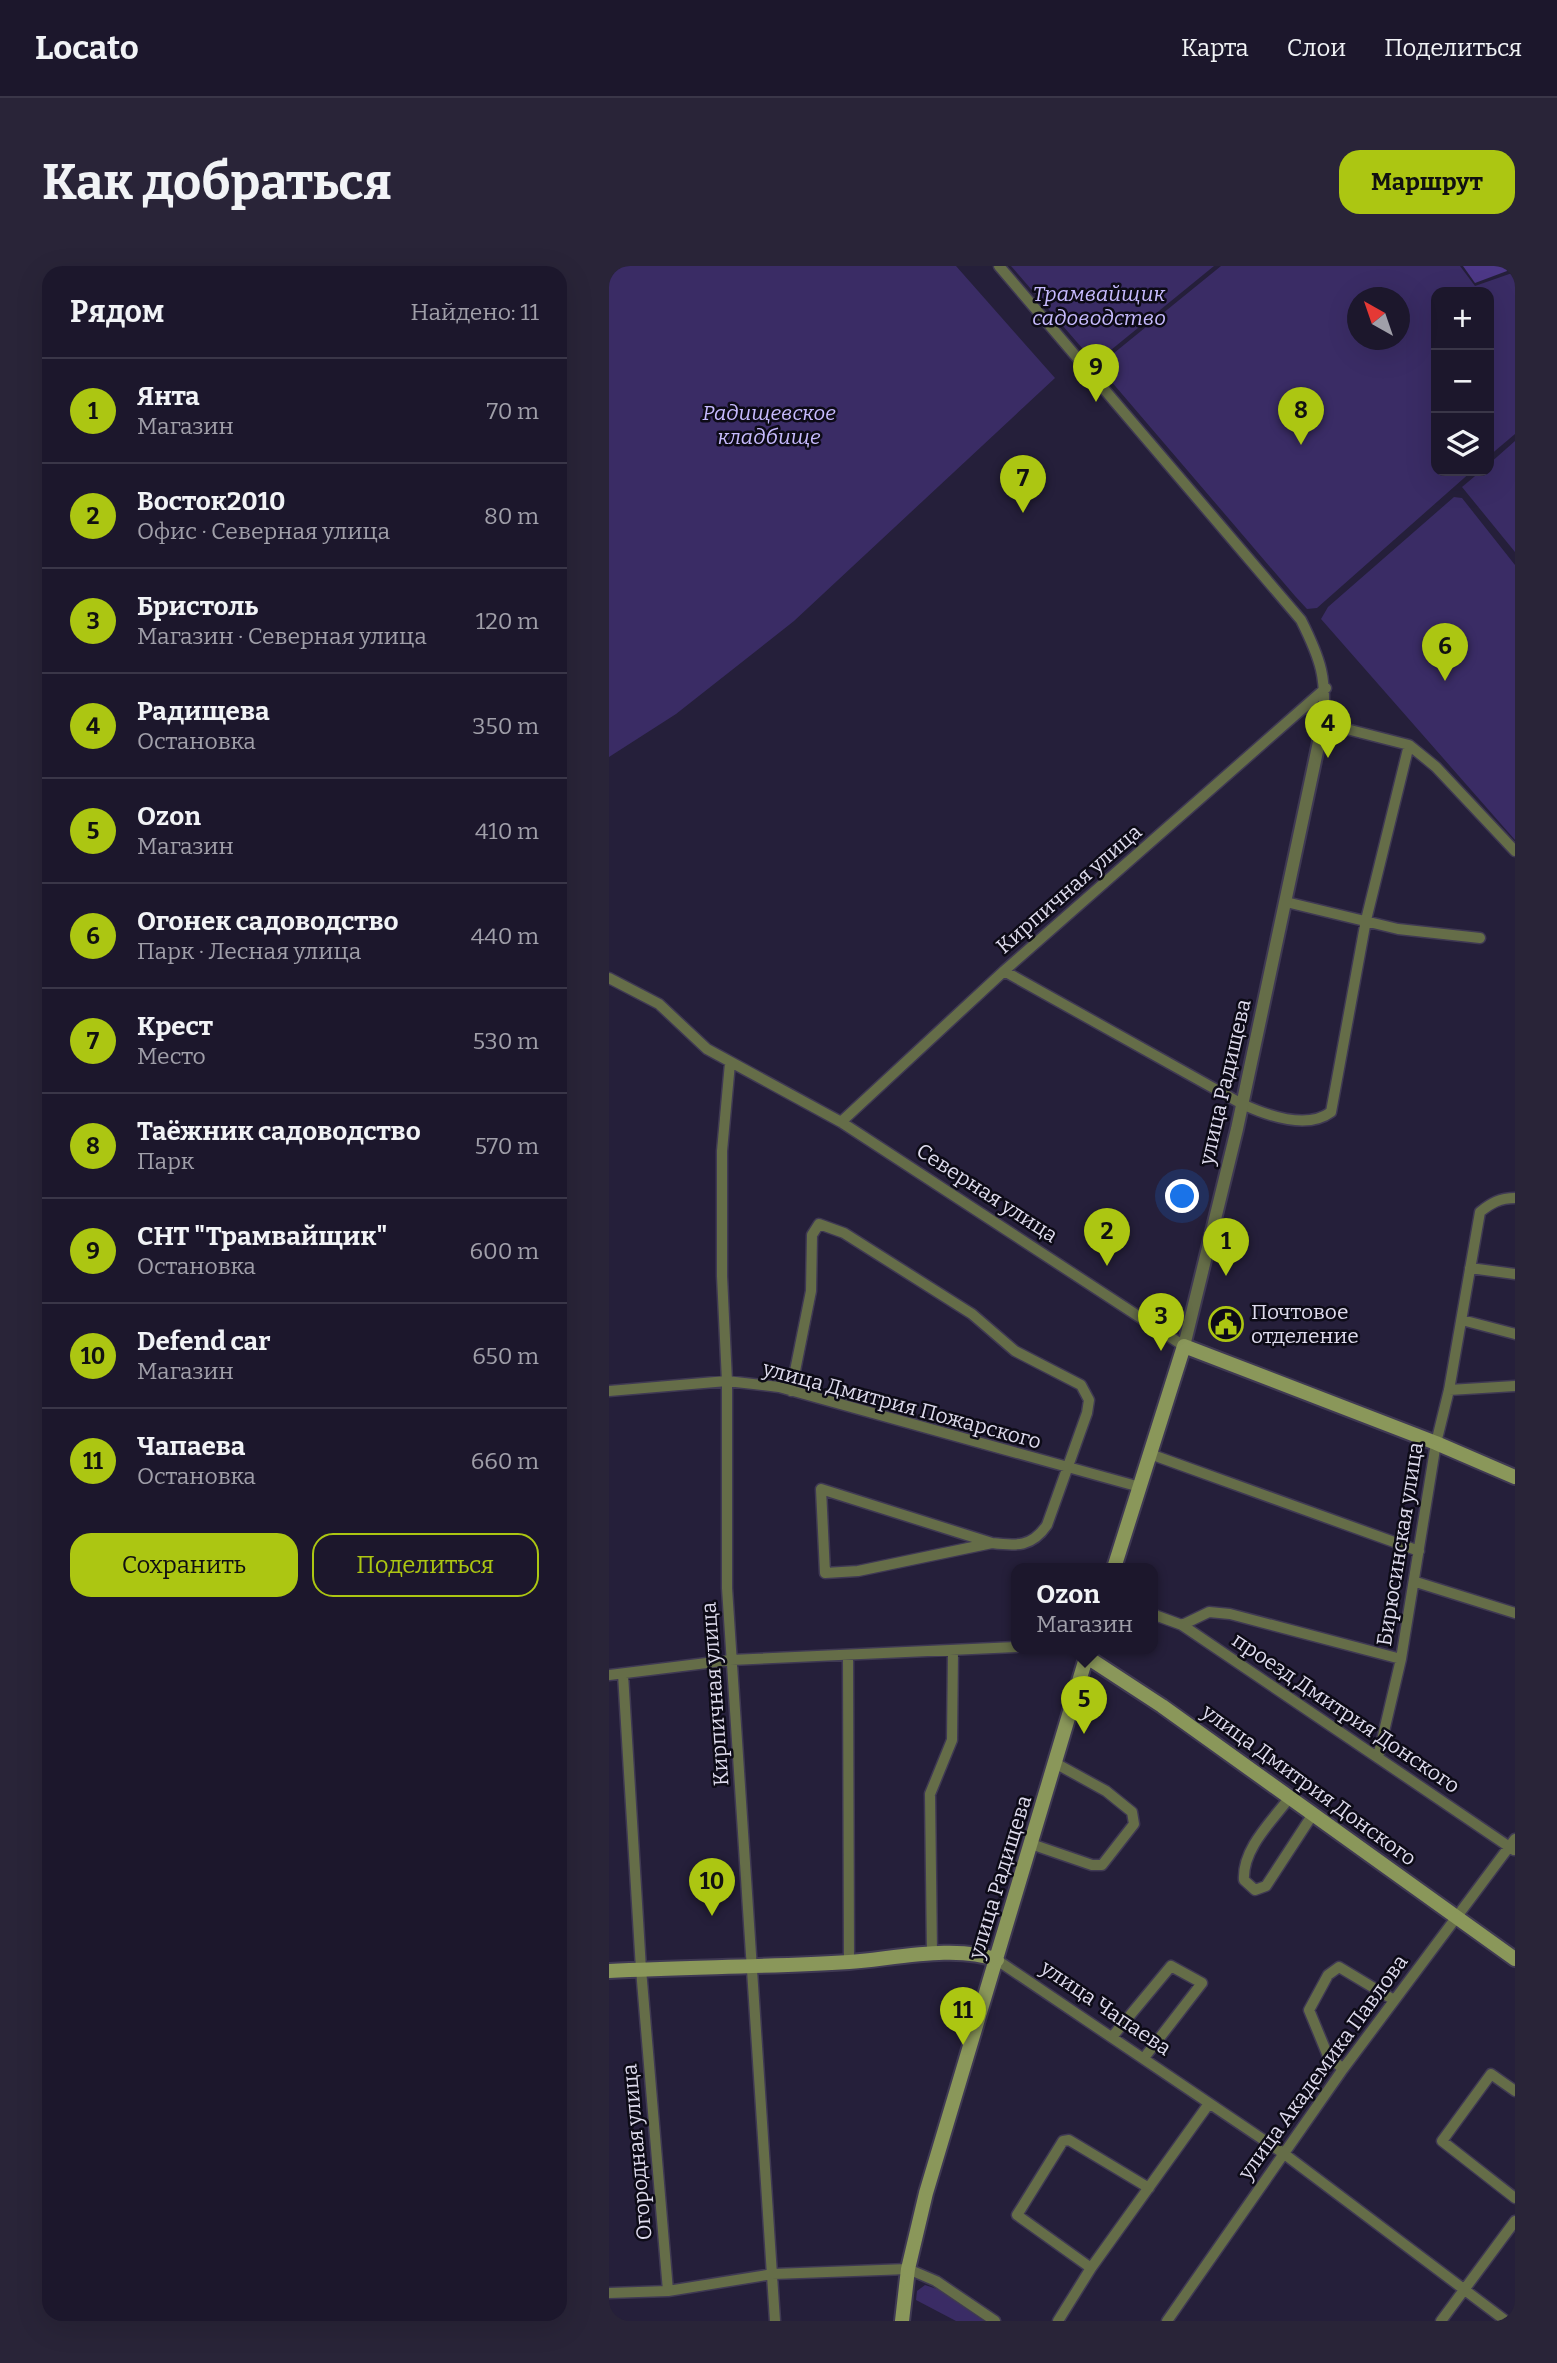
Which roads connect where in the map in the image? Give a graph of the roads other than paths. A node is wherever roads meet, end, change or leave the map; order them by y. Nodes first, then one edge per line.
1 (999, 266) edge
2 (1327, 688) junction
3 (1323, 723) junction
4 (1409, 745) junction
5 (1515, 850) edge
6 (1286, 902) junction
7 (1366, 920) junction
8 (1479, 938) dead end
9 (1005, 971) junction
10 (609, 978) edge
11 (730, 1063) junction
12 (1242, 1104) junction
13 (841, 1122) junction
14 (1515, 1198) edge
15 (1470, 1268) junction
16 (1515, 1274) edge
17 (1461, 1320) junction
18 (1515, 1334) edge
19 (1184, 1346) junction
20 (727, 1381) junction
21 (1515, 1386) edge
22 (1449, 1390) junction
23 (609, 1391) edge
24 (791, 1391) junction
25 (1436, 1443) junction
26 (1150, 1454) junction
27 (1067, 1468) junction
28 (1515, 1477) edge
29 (1140, 1487) junction
30 (992, 1542) junction
31 (1419, 1551) junction
32 (1116, 1563) edge
33 (1416, 1582) junction
34 (1515, 1613) edge
35 (1158, 1616) edge
36 (1182, 1625) junction
37 (1011, 1647) edge
38 (953, 1651) junction
39 (1083, 1654) edge
40 (1088, 1654) edge
41 (848, 1656) junction
42 (1401, 1659) junction
43 (731, 1660) junction
44 (623, 1674) junction
45 (609, 1675) edge
46 (1378, 1757) junction
47 (1055, 1763) junction
48 (1290, 1797) junction
49 (1313, 1814) junction
50 (1031, 1844) junction
51 (1513, 1846) edge
52 (1457, 1916) junction
53 (932, 1954) junction
54 (1515, 1959) edge
55 (997, 1960) junction
56 (849, 1962) junction
57 (752, 1966) junction
58 (641, 1969) junction
59 (609, 1971) edge
60 (1394, 2000) junction
61 (1112, 2037) junction
62 (1144, 2058) junction
63 (1343, 2068) junction
64 (1515, 2091) edge
65 (1208, 2105) junction
66 (1283, 2153) junction
67 (1149, 2189) junction
68 (1515, 2198) edge
69 (1515, 2221) edge
70 (1091, 2268) junction
71 (908, 2269) junction
72 (773, 2274) junction
73 (1466, 2289) junction
74 (668, 2291) junction
75 (609, 2293) edge
76 (775, 2321) edge
77 (902, 2321) edge
78 (995, 2321) edge
79 (1058, 2321) edge
80 (1167, 2321) edge
81 (1441, 2321) edge
82 (1506, 2321) edge

1 - 2 street
2 - 3 street
2 - 9 street, Кирпичная улица
3 - 4 street
3 - 6 street, улица Радищева
4 - 5 street
4 - 7 street
6 - 7 street
6 - 12 street, улица Радищева
7 - 8 street
7 - 12 street
9 - 12 street
9 - 13 street, Кирпичная улица
10 - 11 street, Северная улица
11 - 13 street, Северная улица
11 - 20 street, Кирпичная улица
12 - 19 street, улица Радищева
13 - 19 street, Северная улица
14 - 15 street, Бирюсинская улица
15 - 16 street
15 - 17 street, Бирюсинская улица
17 - 18 street
17 - 22 street, Бирюсинская улица
19 - 25 main road, Северная улица
19 - 26 main road, улица Радищева
20 - 23 street, улица Дмитрия Пожарского
20 - 24 street, улица Дмитрия Пожарского
20 - 43 street, Кирпичная улица
21 - 22 street
22 - 25 street, Бирюсинская улица
24 - 27 street, улица Дмитрия Пожарского
24 - 27 street
25 - 28 main road, Северная улица
25 - 31 street, Бирюсинская улица
26 - 29 main road, улица Радищева
26 - 31 street
27 - 29 street, улица Дмитрия Пожарского
27 - 30 street
29 - 32 main road, улица Радищева
30 - 30 street
31 - 33 street, Бирюсинская улица
33 - 34 street
33 - 42 street, Бирюсинская улица
35 - 36 street, проезд Дмитрия Донского
36 - 42 street, Бирюсинская улица
36 - 46 street, проезд Дмитрия Донского
37 - 38 street
38 - 41 street
38 - 53 street
39 - 47 main road, улица Радищева
40 - 48 main road, улица Дмитрия Донского
41 - 43 street
41 - 56 street
42 - 46 street
43 - 44 street
43 - 57 street, Кирпичная улица
44 - 45 street
44 - 58 street, Огородная улица
46 - 51 street, проезд Дмитрия Донского
47 - 50 main road, улица Радищева
47 - 50 street
48 - 49 main road, улица Дмитрия Донского
48 - 49 street
49 - 52 main road, улица Дмитрия Донского
50 - 55 main road, улица Радищева
51 - 52 street, улица Академика Павлова
52 - 54 main road, улица Дмитрия Донского
52 - 60 street, улица Академика Павлова
53 - 55 main road, улица Чапаева
53 - 56 main road, улица Чапаева
55 - 61 street, улица Чапаева
55 - 71 main road, улица Радищева
56 - 57 main road, улица Чапаева
57 - 58 main road, улица Чапаева
57 - 72 street, Кирпичная улица
58 - 59 main road, улица Чапаева
58 - 74 street, Огородная улица
60 - 63 street, улица Академика Павлова
60 - 63 street
61 - 62 street, улица Чапаева
61 - 62 street
62 - 65 street, улица Чапаева
63 - 66 street, улица Академика Павлова
64 - 68 street
65 - 66 street, улица Чапаева
65 - 67 street
66 - 73 street, улица Чапаева
66 - 80 street, улица Академика Павлова
67 - 70 street
67 - 70 street
69 - 73 street
70 - 79 street
71 - 72 street
71 - 77 main road, улица Радищева
71 - 78 street
72 - 74 street
72 - 76 street, Кирпичная улица
73 - 81 street
73 - 82 street, улица Чапаева
74 - 75 street

